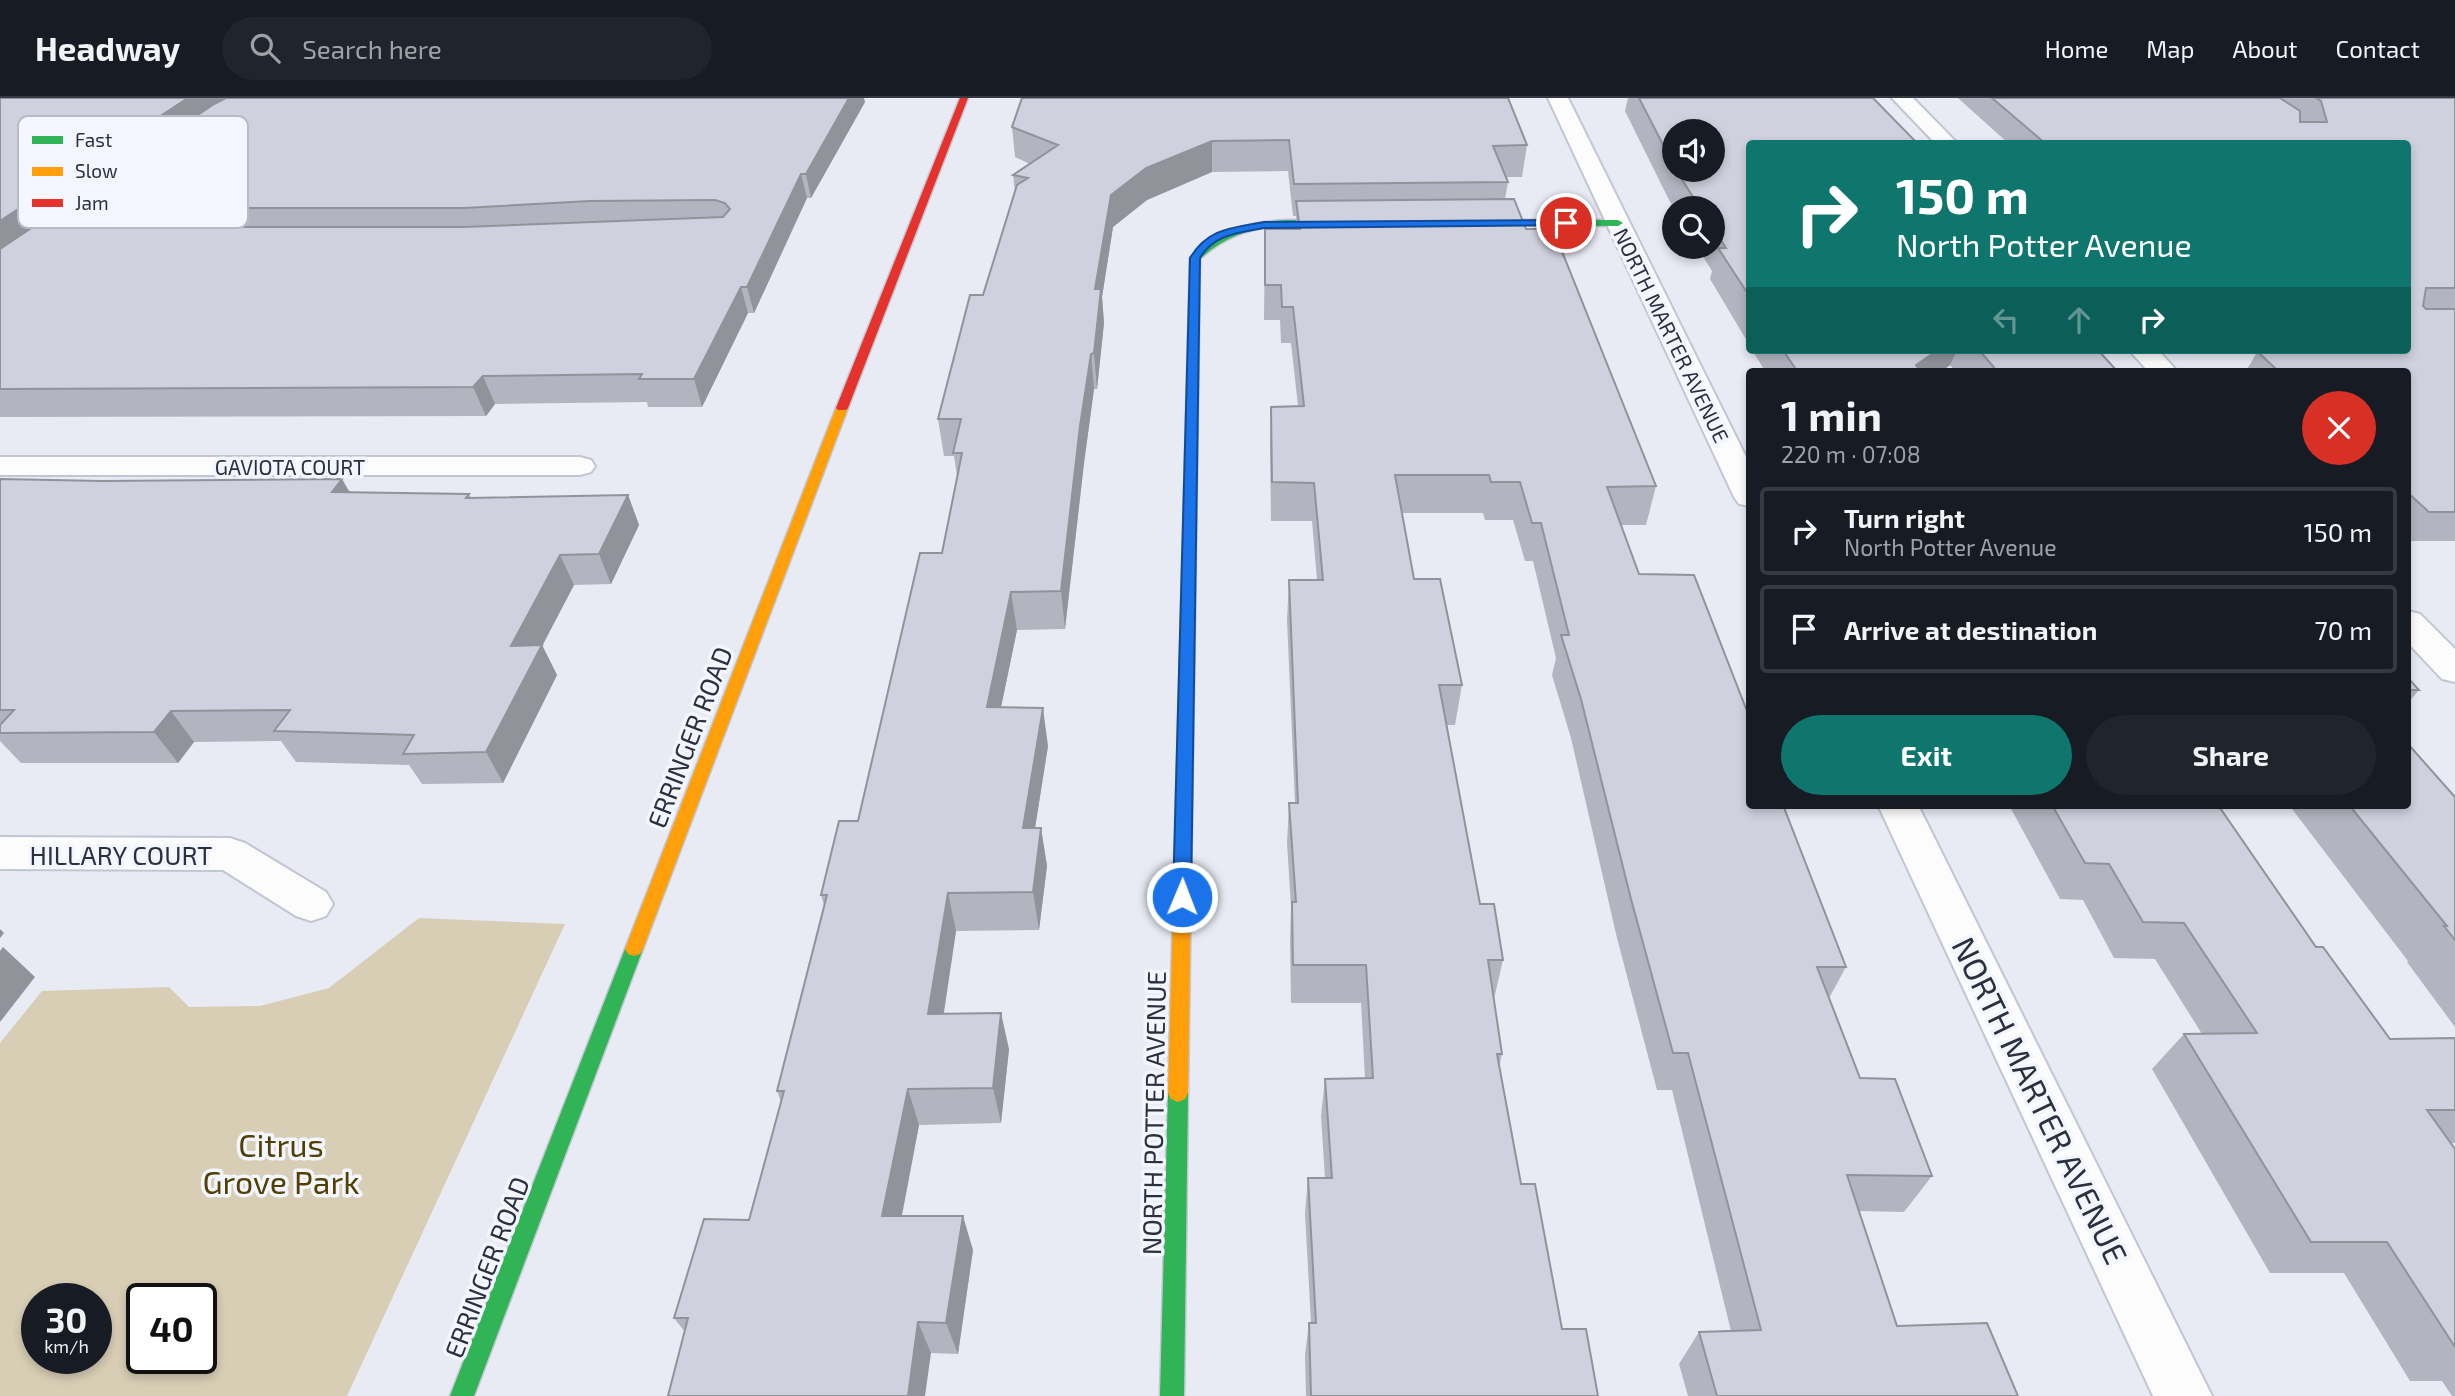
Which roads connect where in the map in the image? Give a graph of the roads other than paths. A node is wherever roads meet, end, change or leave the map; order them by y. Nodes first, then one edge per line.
1 (964, 98) edge
2 (1558, 98) edge
3 (1902, 98) edge
4 (1944, 140) edge
5 (1455, 223) edge
6 (1618, 223) junction
7 (1361, 224) edge
8 (2147, 354) edge
9 (2160, 368) edge
10 (0, 466) edge
11 (580, 466) dead end
12 (1746, 489) edge
13 (2413, 627) edge
14 (2455, 632) edge
15 (2455, 670) edge
16 (1900, 809) edge
17 (0, 853) edge
18 (311, 904) dead end
19 (462, 1396) edge
20 (1172, 1396) edge
21 (2183, 1396) edge

1 - 19 main road, ERRINGER ROAD
2 - 6 street, NORTH MARTER AVENUE
3 - 4 street
5 - 6 main road
6 - 12 street, NORTH MARTER AVENUE
7 - 20 main road, NORTH POTTER AVENUE
8 - 9 street
10 - 11 street, GAVIOTA COURT
13 - 14 street
13 - 15 street
16 - 21 street, NORTH MARTER AVENUE
17 - 18 street, HILLARY COURT

